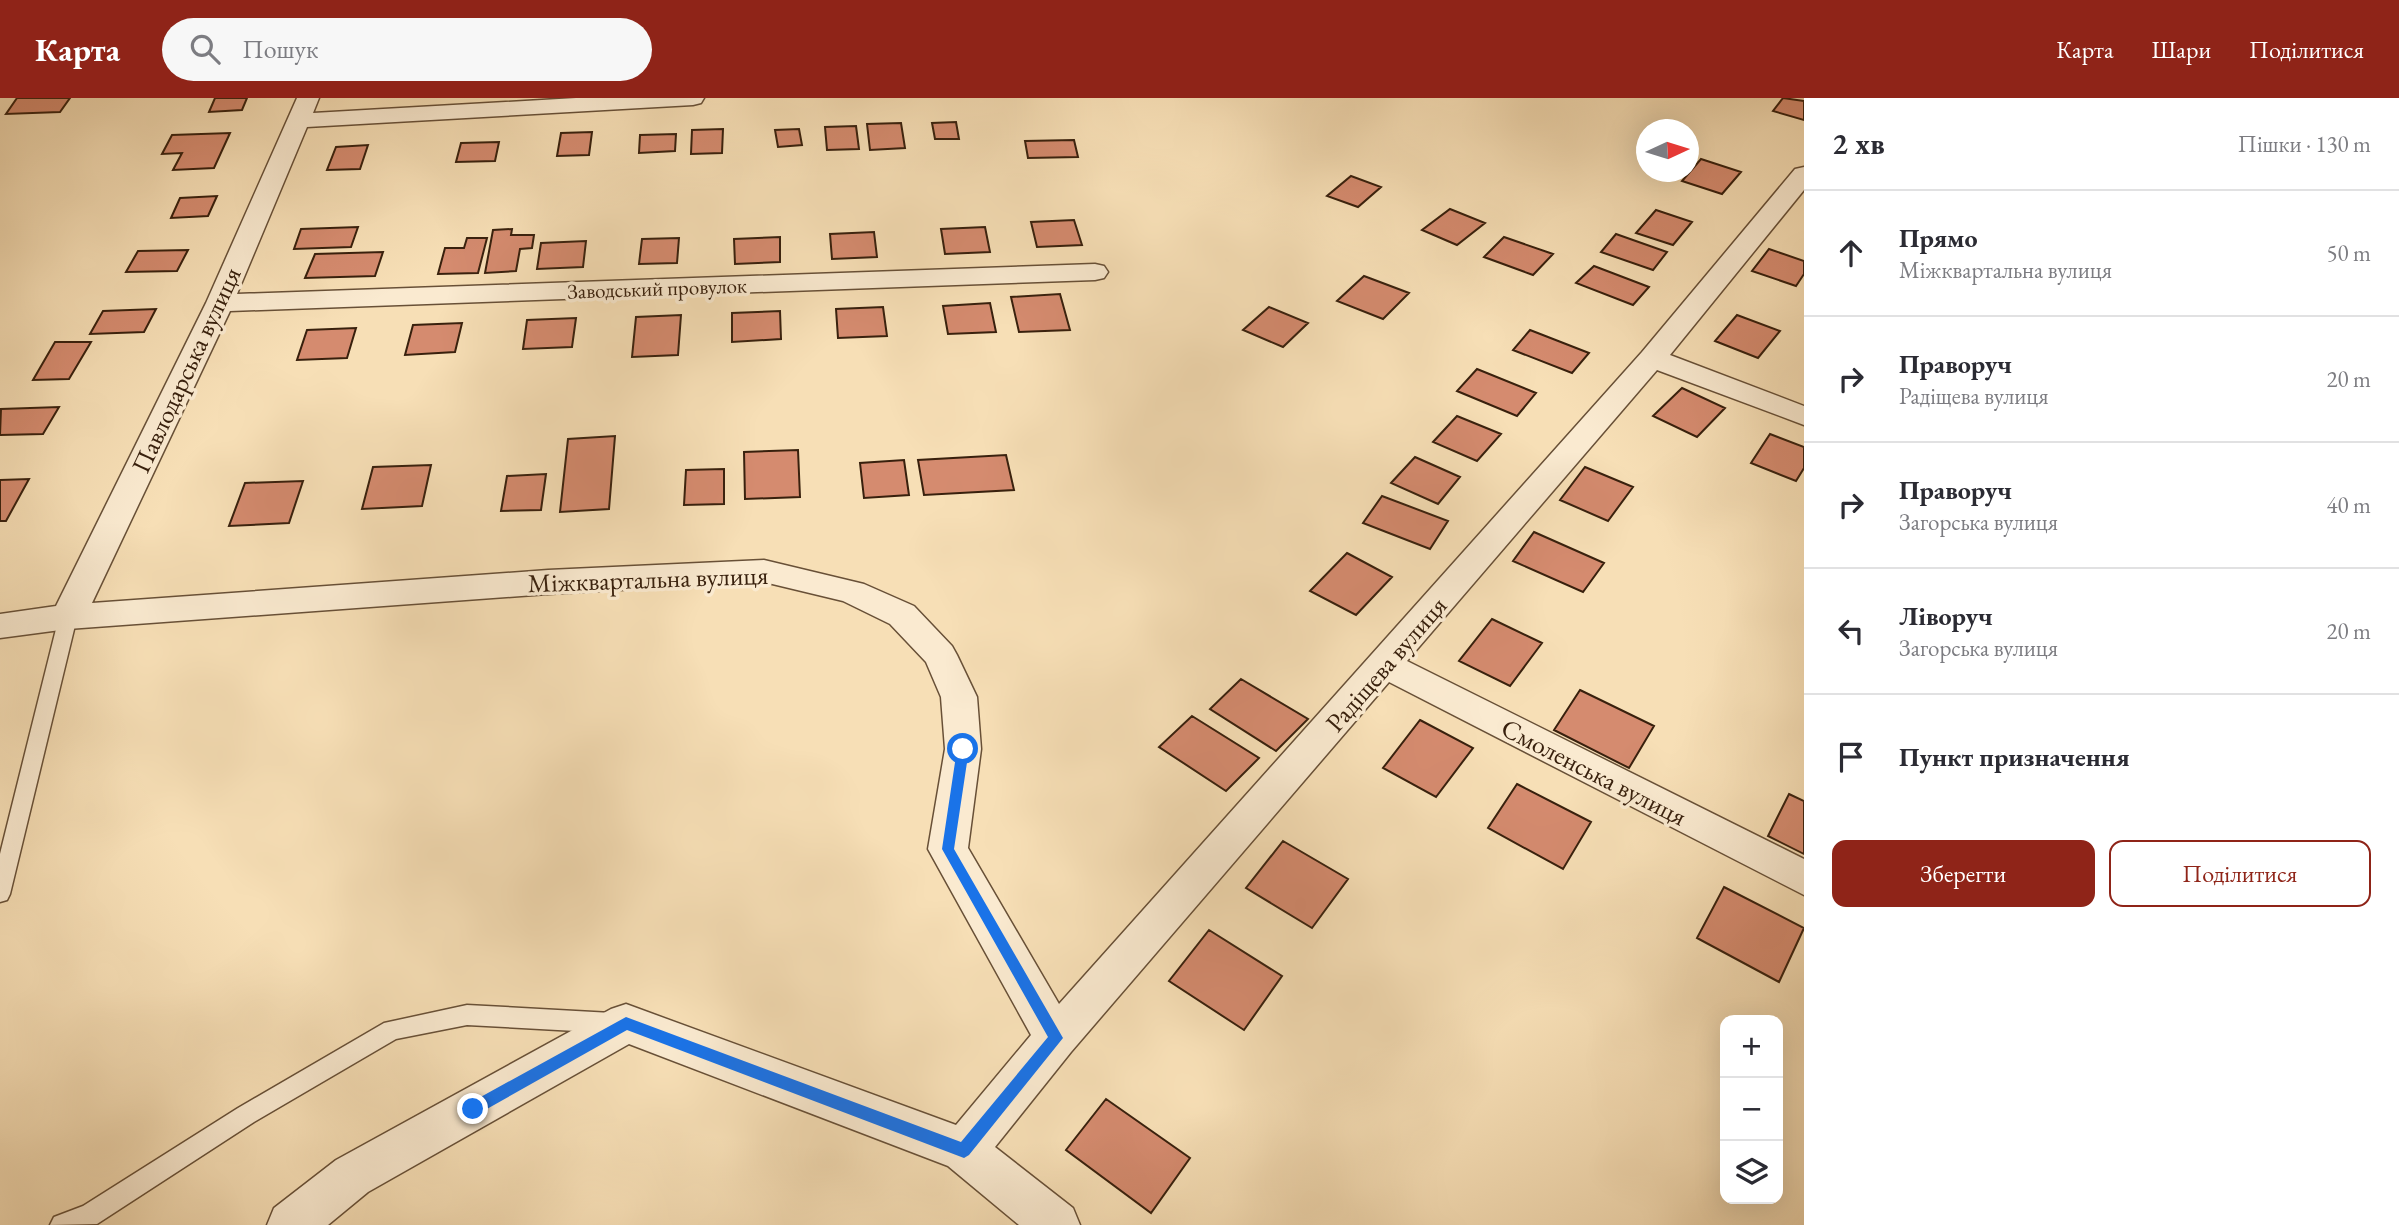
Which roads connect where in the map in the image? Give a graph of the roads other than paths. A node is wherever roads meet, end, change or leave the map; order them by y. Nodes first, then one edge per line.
1 (693, 98) edge
2 (303, 109) edge
3 (1804, 174) edge
4 (1095, 272) dead end
5 (220, 303) junction
6 (1652, 358) junction
7 (1804, 416) edge
8 (68, 617) junction
9 (0, 626) edge
10 (1385, 665) junction
11 (1804, 878) edge
12 (0, 894) edge
13 (626, 1023) junction
14 (1056, 1038) junction
15 (964, 1150) junction
16 (62, 1225) edge
17 (291, 1225) edge
18 (1056, 1225) edge

1 - 2 street, Павлодарська вулиця
2 - 5 street, Павлодарська вулиця
3 - 6 street, Радіщева вулиця
4 - 5 street, Заводський провулок
5 - 8 street, Павлодарська вулиця
6 - 7 street
6 - 10 street, Радіщева вулиця
8 - 9 street, Міжквартальна вулиця
8 - 12 lane
8 - 14 street, Міжквартальна вулиця
10 - 11 street, Смоленська вулиця
10 - 14 street, Радіщева вулиця
13 - 15 street
13 - 16 lane
13 - 17 street
14 - 15 street, Радіщева вулиця
15 - 18 street

